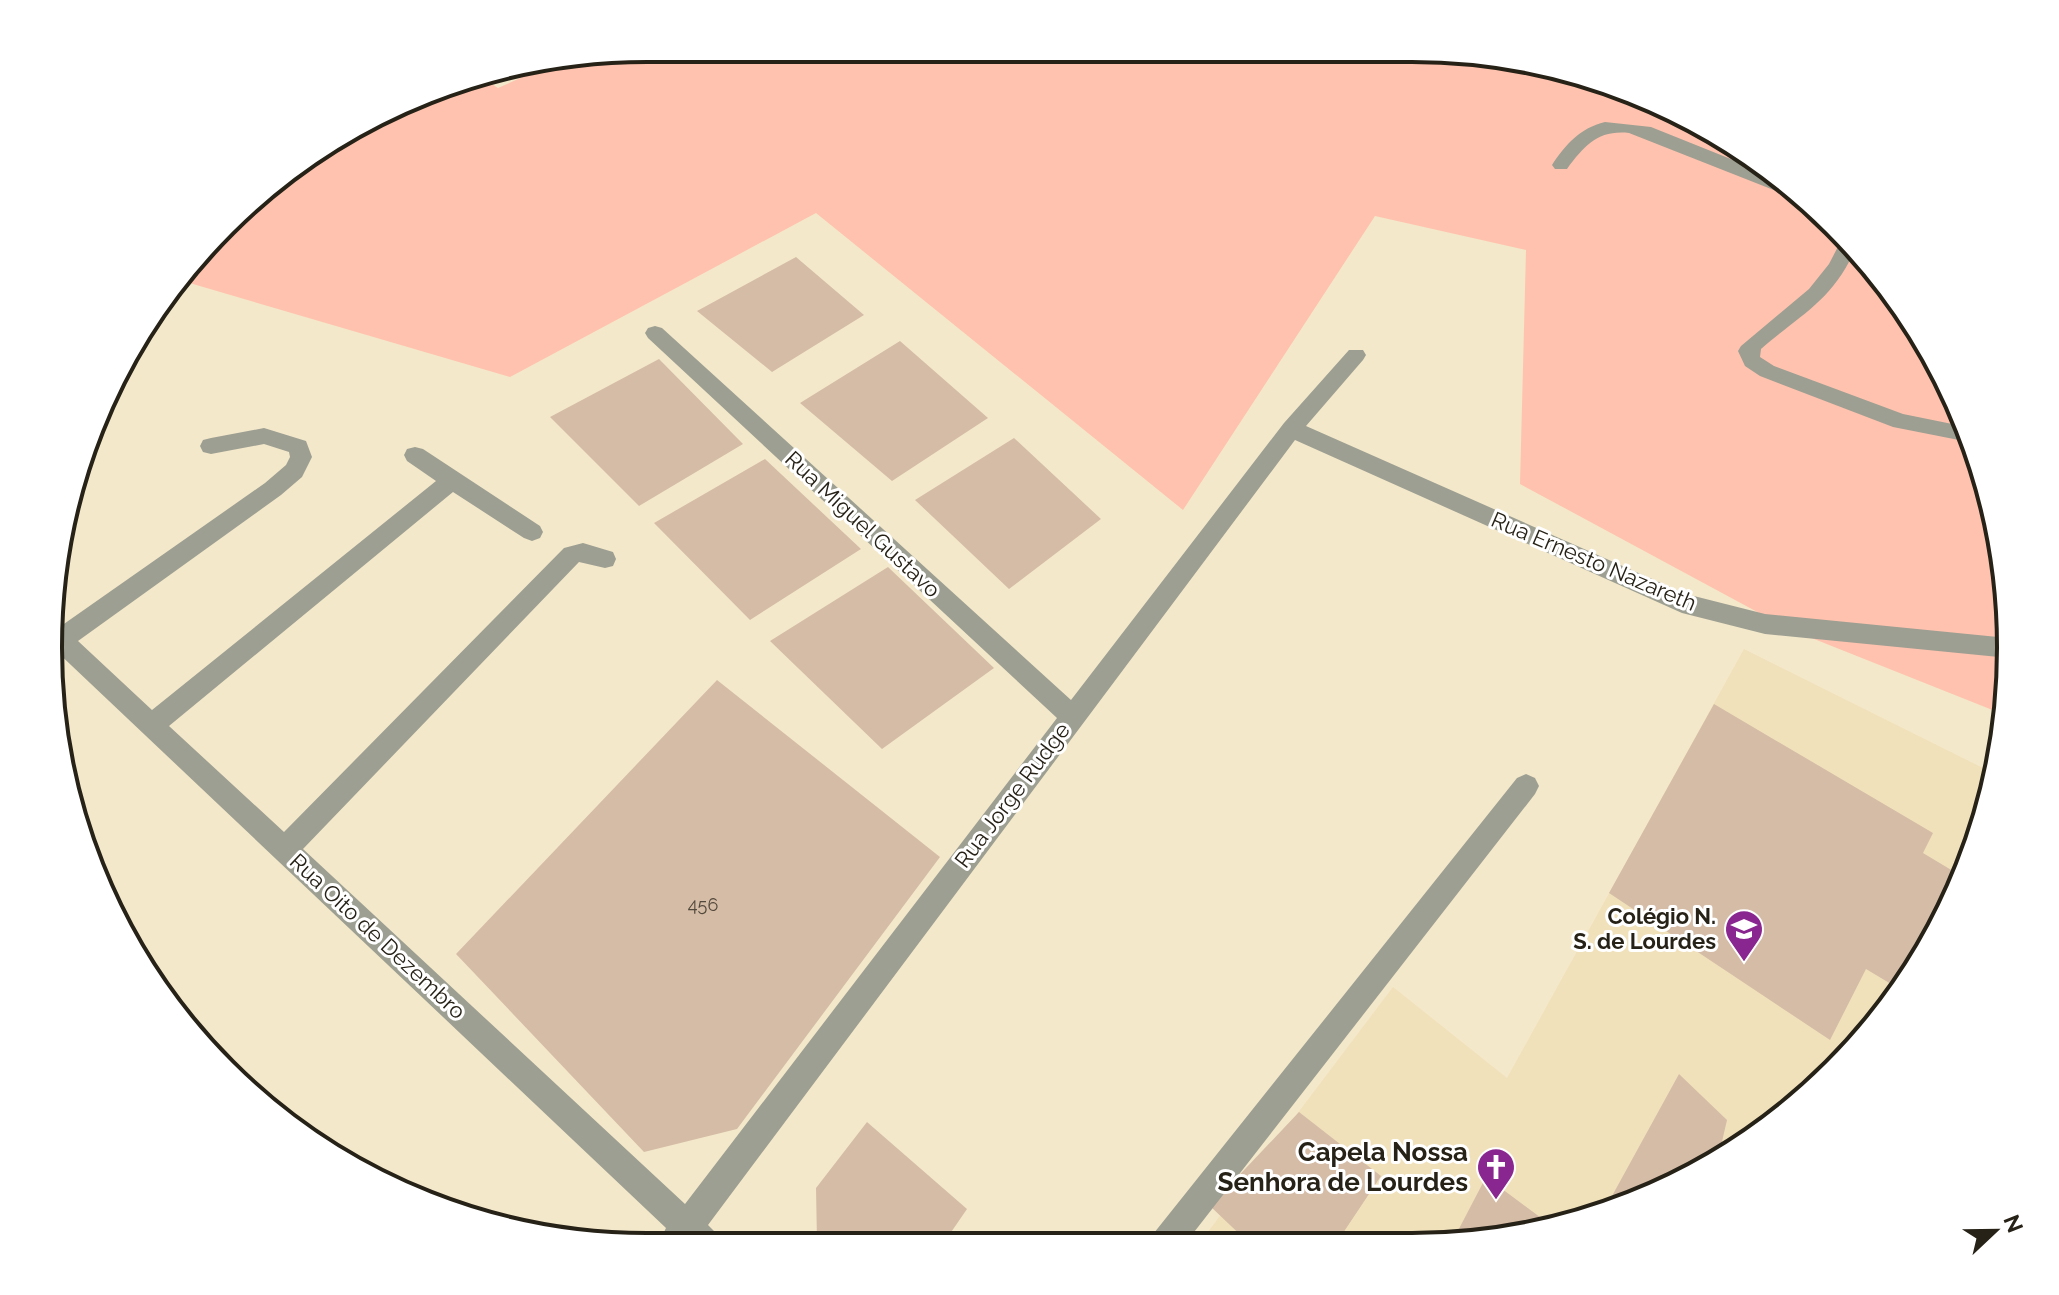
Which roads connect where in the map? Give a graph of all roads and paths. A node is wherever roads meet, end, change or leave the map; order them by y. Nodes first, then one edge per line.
1 (1561, 165) dead end
2 (1761, 178) edge
3 (1844, 253) edge
4 (655, 333) dead end
5 (1356, 355) dead end
6 (1291, 429) junction
7 (1956, 433) edge
8 (211, 446) dead end
9 (415, 455) dead end
10 (452, 480) junction
11 (532, 532) dead end
12 (605, 559) dead end
13 (62, 632) edge
14 (62, 642) edge
15 (1997, 647) edge
16 (1072, 716) junction
17 (151, 726) junction
18 (1526, 786) dead end
19 (285, 849) junction
20 (684, 1233) edge
21 (691, 1233) edge
22 (1174, 1233) edge

1 - 2 street
3 - 7 street
4 - 16 street, Rua Miguel Gustavo
5 - 6 street, Rua Jorge Rudge
6 - 15 street, Rua Ernesto Nazareth
6 - 16 street, Rua Jorge Rudge
8 - 13 street
9 - 10 street
10 - 11 street
10 - 17 street
12 - 19 street
14 - 17 street, Rua Oito de Dezembro
16 - 21 street, Rua Jorge Rudge
17 - 19 street, Rua Oito de Dezembro
18 - 22 street
19 - 20 street, Rua Oito de Dezembro

